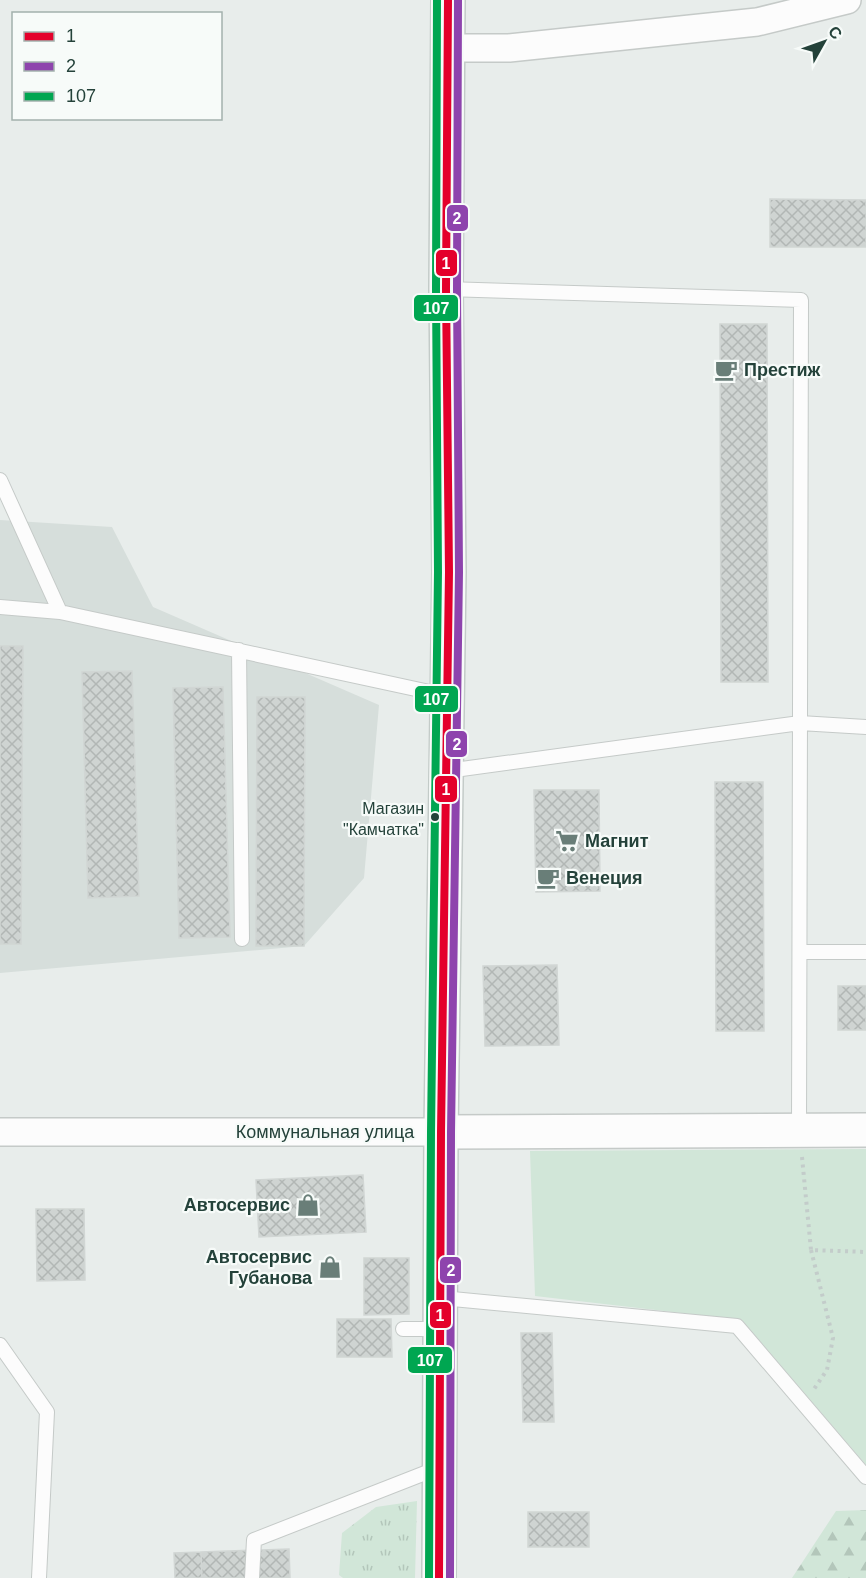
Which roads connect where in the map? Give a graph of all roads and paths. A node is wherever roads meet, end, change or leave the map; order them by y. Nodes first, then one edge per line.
1 (448, 0) edge
2 (847, 0) edge
3 (447, 48) junction
4 (446, 289) junction
5 (0, 480) edge
6 (0, 607) edge
7 (60, 612) junction
8 (239, 650) junction
9 (448, 696) junction
10 (800, 723) junction
11 (866, 727) edge
12 (447, 771) junction
13 (242, 939) dead end
14 (800, 952) junction
15 (866, 952) edge
16 (866, 1130) edge
17 (799, 1131) junction
18 (0, 1132) edge
19 (441, 1132) junction
20 (811, 1250) junction
21 (866, 1252) edge
22 (442, 1313) junction
23 (403, 1329) dead end
24 (0, 1345) edge
25 (804, 1404) junction
26 (438, 1468) junction
27 (866, 1477) edge
28 (39, 1578) edge
29 (252, 1578) edge
30 (439, 1578) edge

1 - 3 main road
2 - 3 street
3 - 4 main road
4 - 9 main road
4 - 10 lane
5 - 7 lane
6 - 7 lane
7 - 8 lane
8 - 9 lane
8 - 13 lane
9 - 12 main road
10 - 11 lane
10 - 12 lane
10 - 14 lane
12 - 19 main road
14 - 15 lane
14 - 17 lane
16 - 17 main road, Коммунальная улица
17 - 19 main road, Коммунальная улица
17 - 20 path
18 - 19 street, Коммунальная улица
19 - 22 main road
20 - 21 path
20 - 25 path
22 - 23 lane
22 - 25 lane
22 - 26 main road
24 - 28 lane
25 - 27 lane
26 - 29 lane
26 - 30 main road

